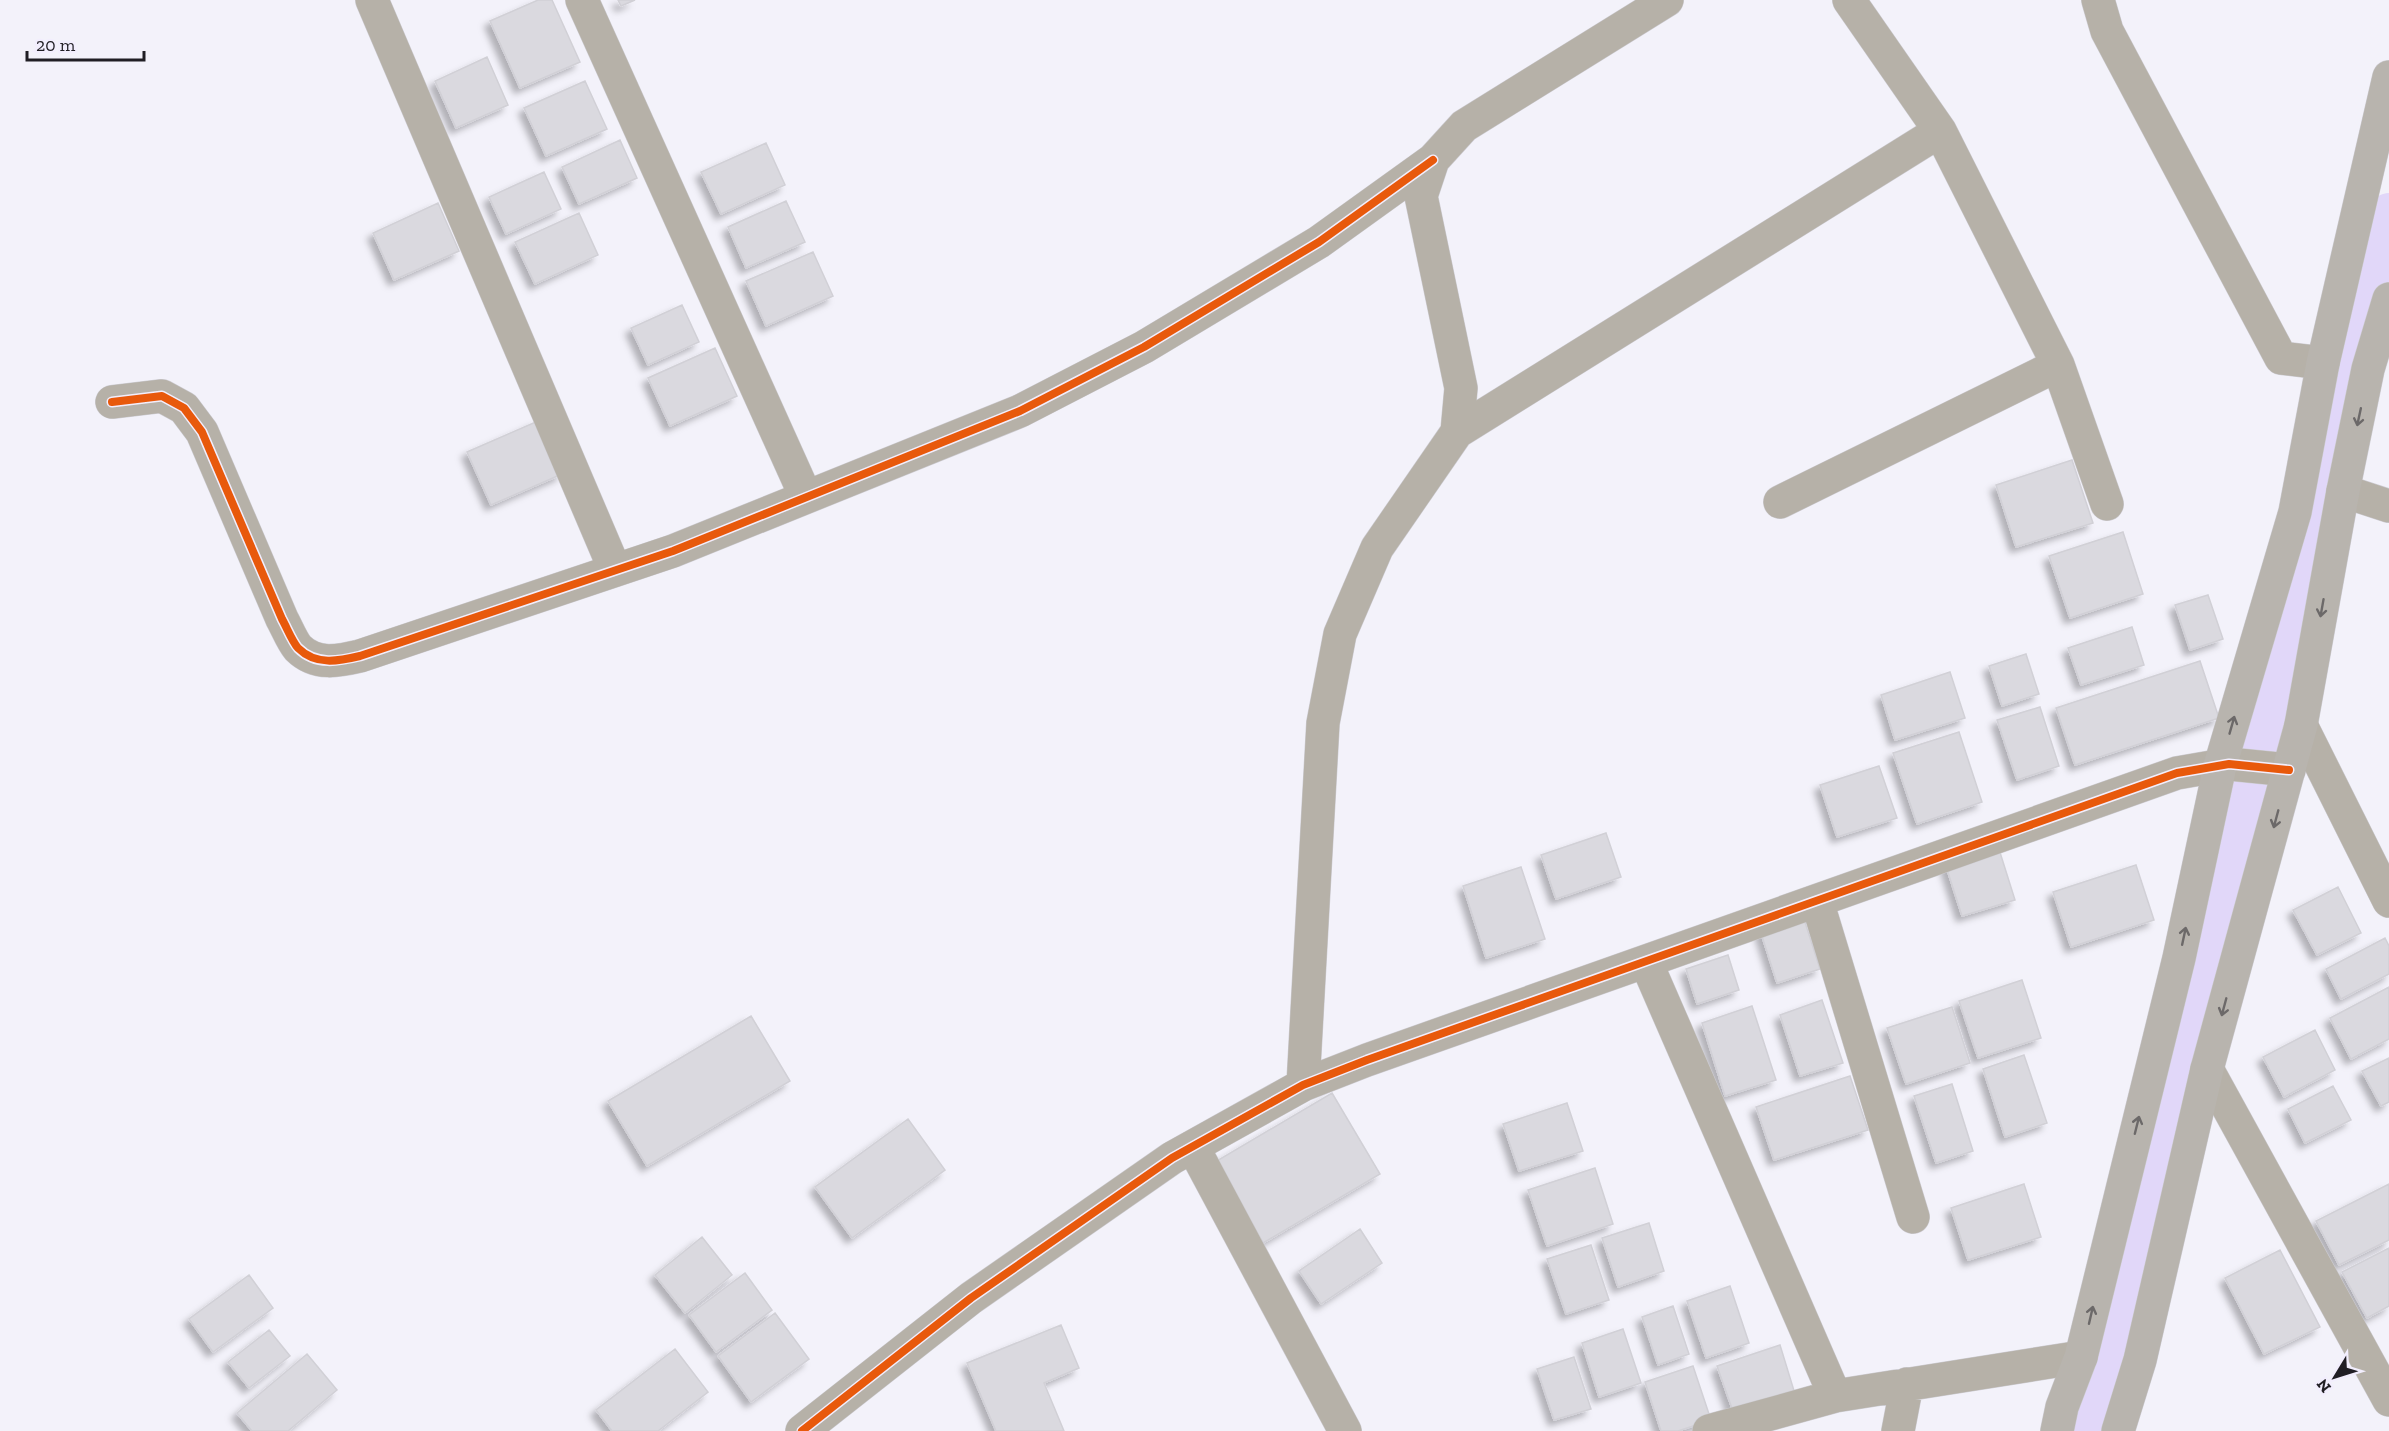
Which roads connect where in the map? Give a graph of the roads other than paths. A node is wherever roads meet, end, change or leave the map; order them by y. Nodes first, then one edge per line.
1 (372, 0) edge
2 (582, 0) edge
3 (1667, 0) edge
4 (1849, 0) edge
5 (2098, 0) edge
6 (2389, 77) edge
7 (1940, 131) junction
8 (1433, 160) junction
9 (2389, 299) edge
10 (2323, 363) junction
11 (2058, 365) junction
12 (2379, 368) edge
13 (112, 402) dead end
14 (1457, 432) junction
15 (2343, 491) junction
16 (807, 497) junction
17 (1780, 502) dead end
18 (2107, 504) dead end
19 (2389, 506) edge
20 (615, 570) junction
21 (2301, 725) junction
22 (2224, 765) junction
23 (2276, 769) junction
24 (1817, 901) junction
25 (2389, 901) edge
26 (1646, 962) junction
27 (2207, 1069) junction
28 (1303, 1085) junction
29 (1193, 1147) junction
30 (1913, 1217) dead end
31 (2081, 1357) junction
32 (1907, 1384) junction
33 (1835, 1396) junction
34 (2389, 1400) edge
35 (2120, 1430) edge
36 (802, 1431) edge
37 (1345, 1431) edge
38 (1709, 1431) edge
39 (1898, 1431) edge
40 (2057, 1431) edge

1 - 20 street
2 - 16 street
3 - 8 street
4 - 7 street
5 - 10 street
6 - 10 main road
7 - 11 street
7 - 14 street
8 - 14 street
8 - 16 street
9 - 12 main road
22 -> 10 main road
11 - 17 street
11 - 18 street
12 -> 15 main road
13 - 20 street
14 - 28 street
15 - 19 street
15 -> 21 main road
16 - 20 street
21 - 23 main road
21 - 25 street
22 - 23 street
22 - 24 street
31 -> 22 main road
23 -> 27 main road
24 - 26 street
24 - 30 street
26 - 28 street
26 - 33 street
27 - 34 street
27 - 35 main road
28 - 29 street
29 - 36 street
29 - 37 street
31 - 32 street
31 - 40 main road
32 - 33 street
32 - 39 street
33 - 38 street

